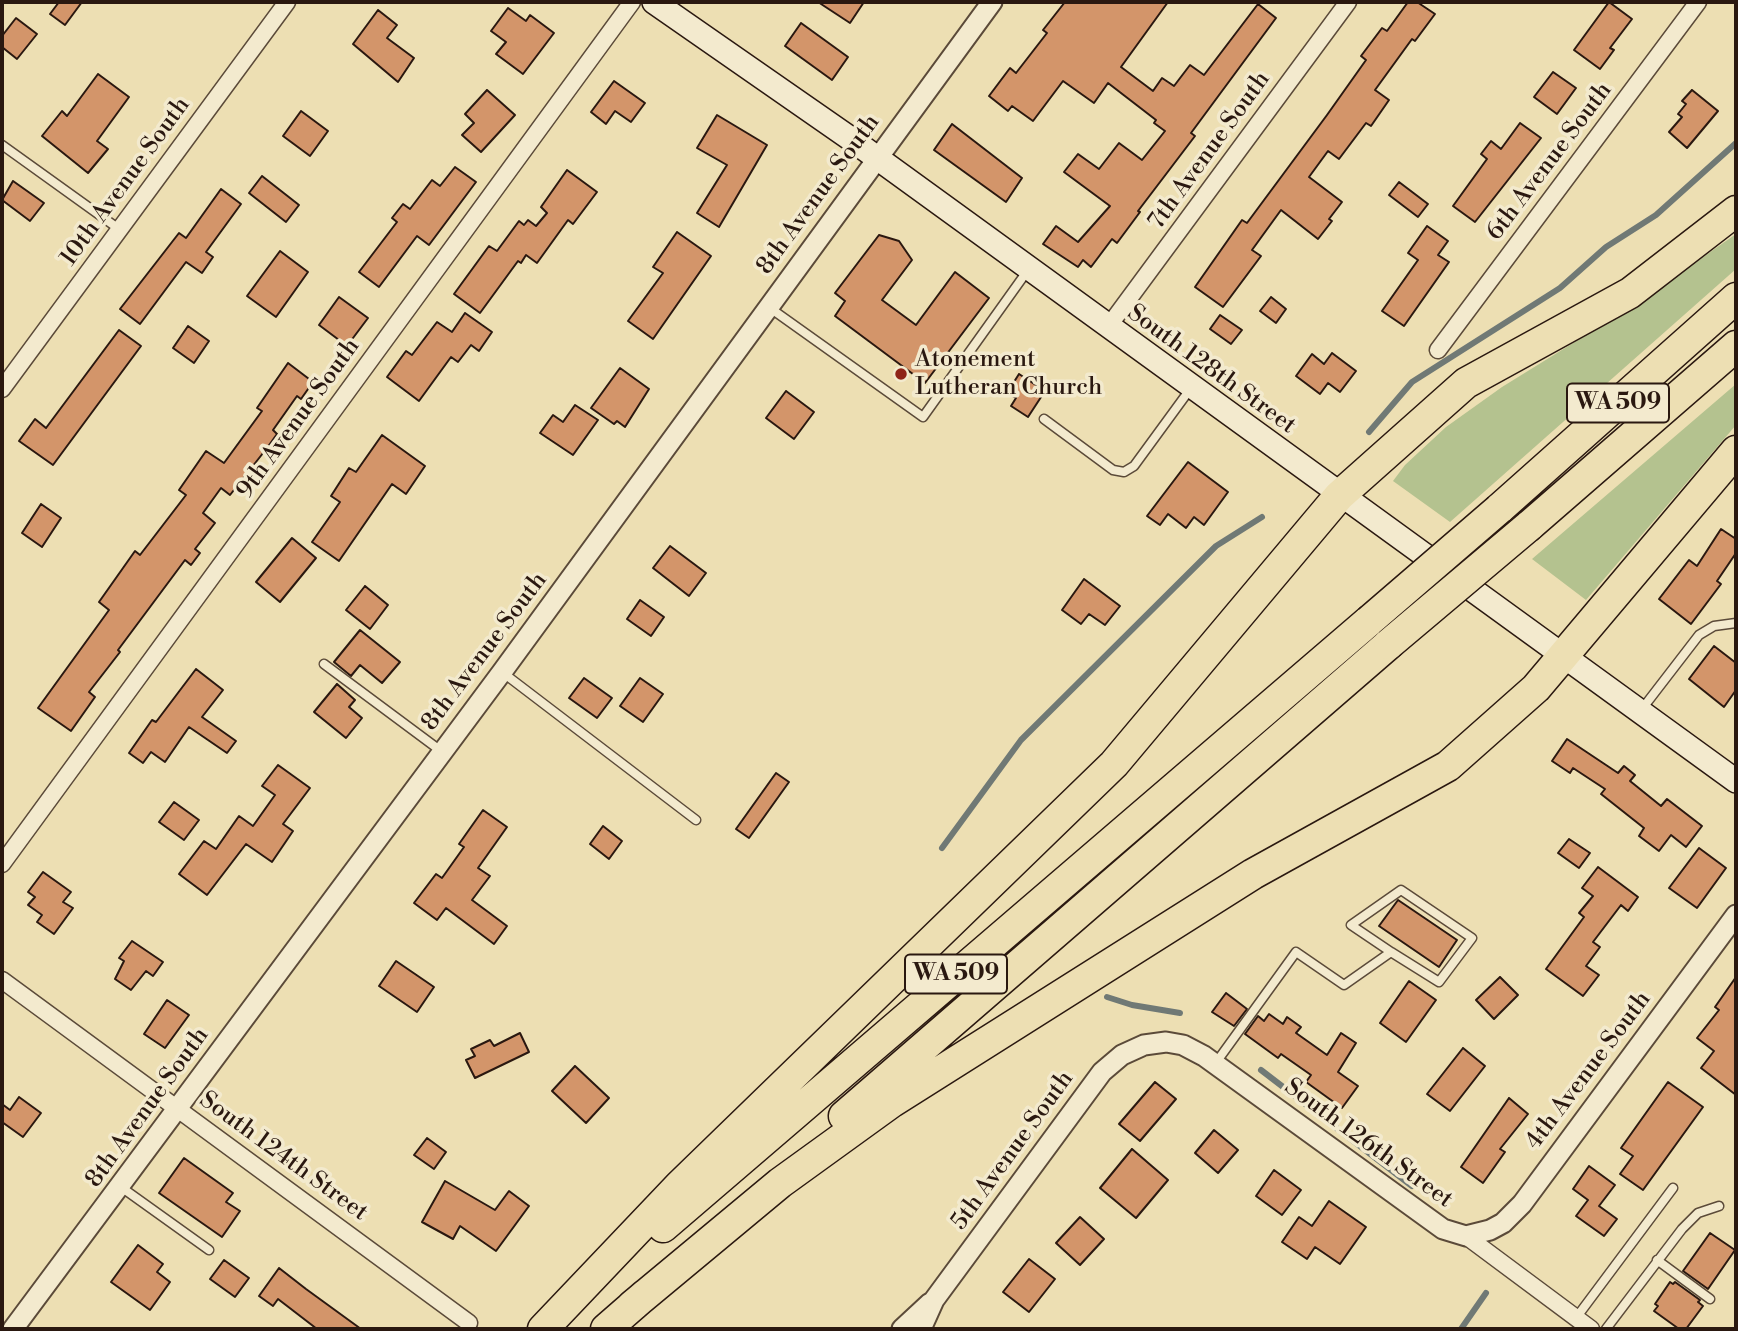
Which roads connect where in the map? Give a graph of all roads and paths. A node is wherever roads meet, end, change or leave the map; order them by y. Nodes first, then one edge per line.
1 (287, 2) edge
2 (632, 2) edge
3 (654, 2) edge
4 (1348, 2) edge
5 (1698, 2) edge
6 (989, 3) edge
7 (2, 145) edge
8 (876, 158) junction
9 (1736, 211) edge
10 (119, 229) junction
11 (1028, 269) junction
12 (1736, 298) edge
13 (768, 306) junction
14 (1108, 327) junction
15 (1736, 346) edge
16 (1438, 350) dead end
17 (2, 388) edge
18 (1191, 388) junction
19 (1044, 419) dead end
20 (1736, 451) edge
21 (1339, 496) junction
22 (1736, 623) edge
23 (1563, 658) junction
24 (324, 664) dead end
25 (502, 672) junction
26 (1640, 711) junction
27 (441, 751) junction
28 (1736, 781) edge
29 (696, 820) dead end
30 (2, 864) edge
31 (1736, 915) edge
32 (1391, 952) junction
33 (2, 980) edge
34 (1144, 1045) joint
35 (1215, 1064) junction
36 (179, 1108) junction
37 (121, 1187) junction
38 (1673, 1188) dead end
39 (1718, 1206) dead end
40 (1466, 1237) junction
41 (209, 1251) dead end
42 (1657, 1260) junction
43 (1710, 1299) dead end
44 (934, 1300) junction
45 (632, 1307) junction
46 (1576, 1318) junction
47 (469, 1323) dead end
48 (13, 1329) edge
49 (544, 1329) edge
50 (606, 1329) edge
51 (902, 1329) edge
52 (922, 1329) edge
53 (1591, 1329) edge
54 (1606, 1329) edge

1 - 10 street, 10th Avenue South
2 - 30 street, 9th Avenue South
3 - 8 main road, South 128th Street
4 - 14 street, 7th Avenue South
5 - 16 street, 6th Avenue South
6 - 8 street, 8th Avenue South
7 - 10 lane
8 - 11 main road, South 128th Street
8 - 13 street, 8th Avenue South
9 - 21 highway
10 - 17 street, 10th Avenue South
11 - 13 lane
11 - 14 main road, South 128th Street
12 - 49 highway, WA 509, bridge
13 - 25 street, 8th Avenue South
14 - 18 main road, South 128th Street
15 - 45 highway, WA 509, bridge
18 - 19 lane
18 - 21 main road, South 128th Street
20 - 23 highway
21 - 23 main road, South 128th Street
21 - 49 highway
22 - 26 lane
23 - 26 main road, South 128th Street
23 - 45 highway
24 - 27 lane
25 - 27 street, 8th Avenue South
25 - 29 lane
26 - 28 main road, South 128th Street
27 - 36 street, 8th Avenue South
31 - 40 street, 4th Avenue South
32 - 32 lane
32 - 35 lane
33 - 36 street, South 124th Street
34 - 35 street, South 126th Street
34 - 44 street, 5th Avenue South
35 - 40 street, South 126th Street
36 - 37 street, 8th Avenue South
36 - 47 street, South 124th Street
37 - 41 lane
37 - 48 street, 8th Avenue South
38 - 46 lane
39 - 42 lane
40 - 46 street, South 126th Street
42 - 43 lane
42 - 54 lane
44 - 51 street, 5th Avenue South
44 - 52 street, 5th Avenue South
45 - 50 highway, WA 509
46 - 53 street, South 126th Street

